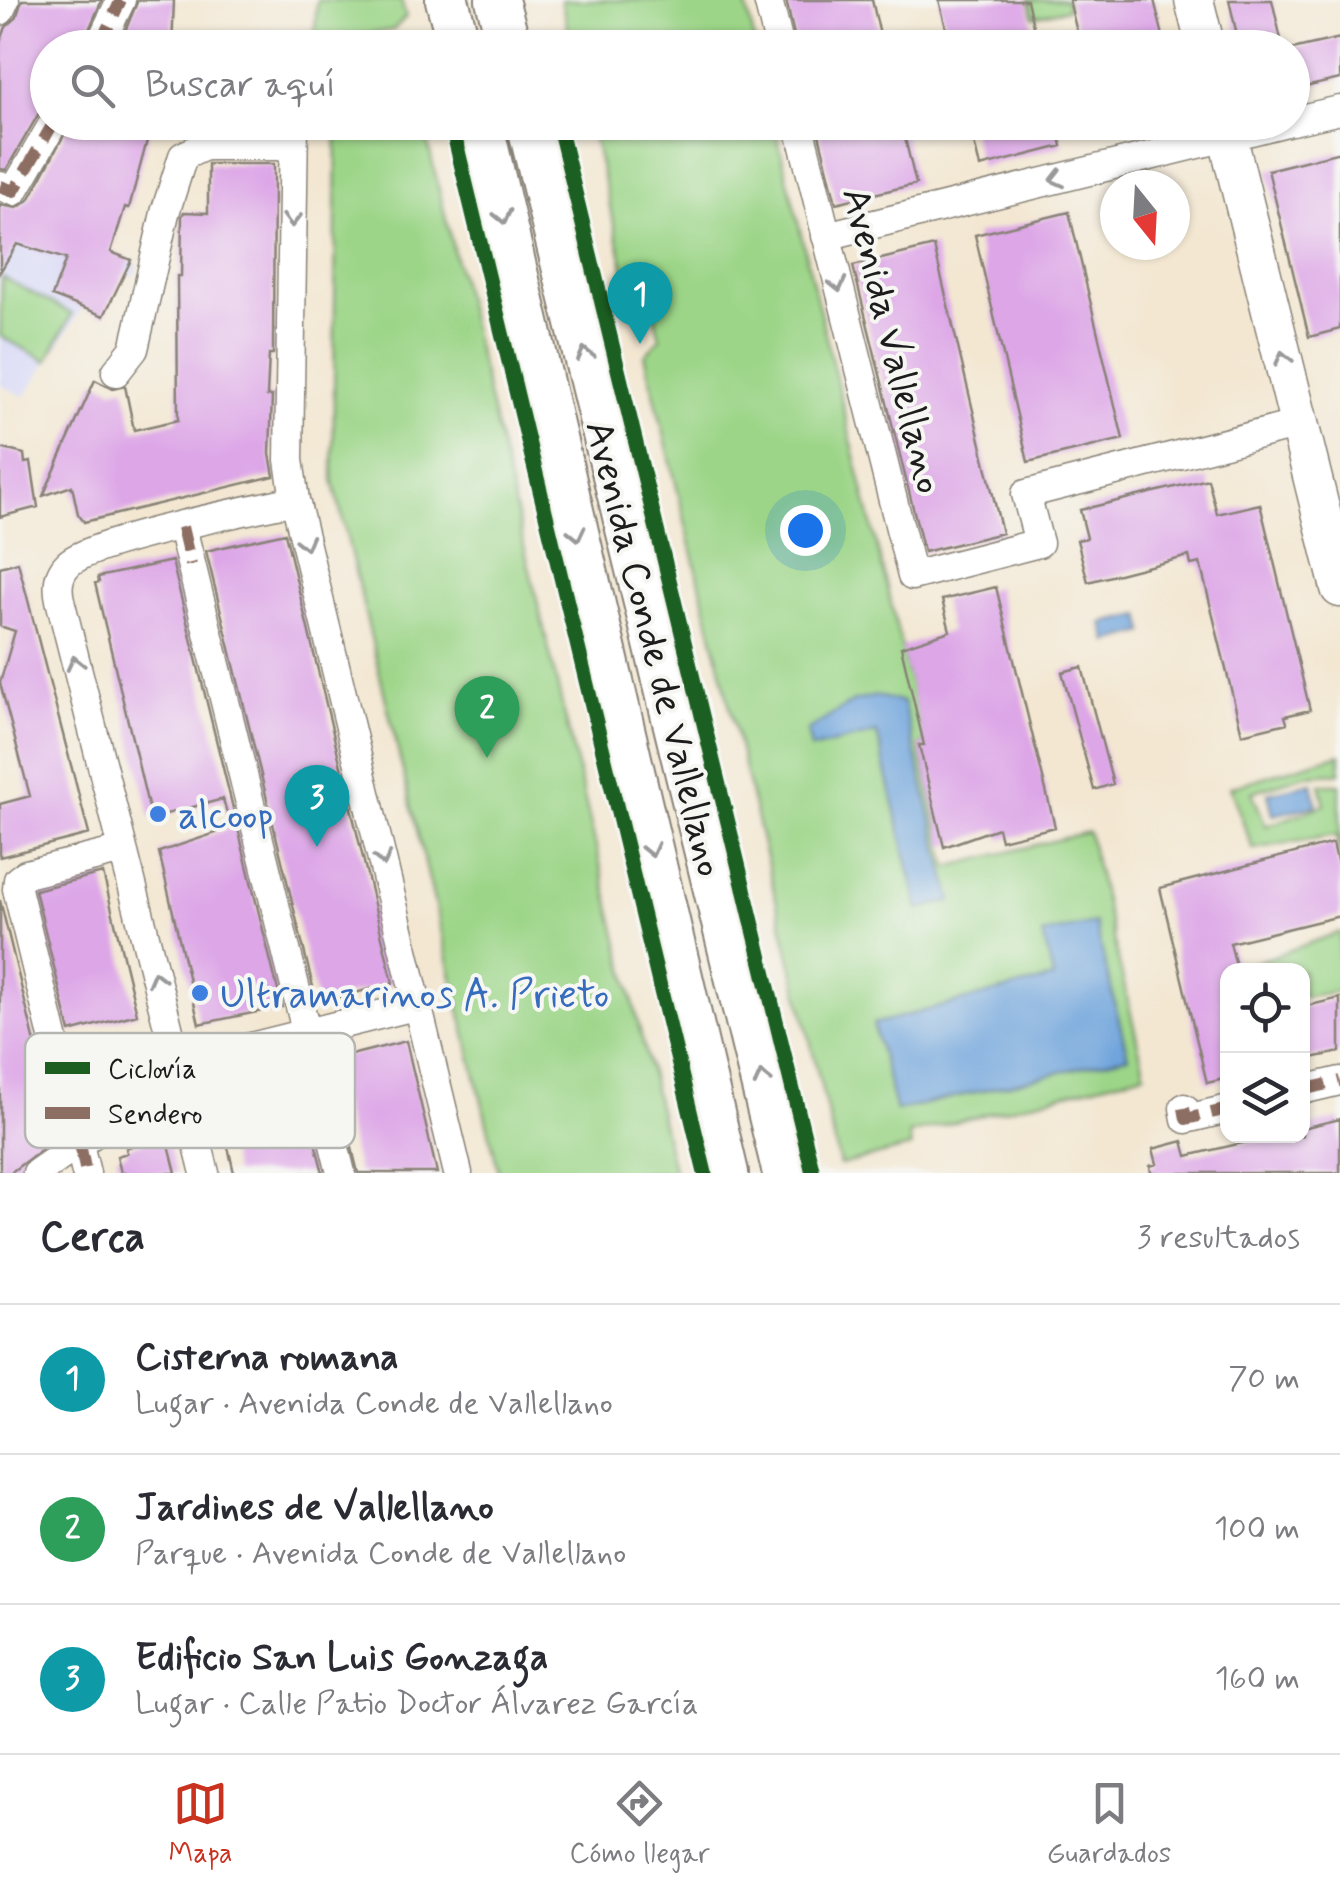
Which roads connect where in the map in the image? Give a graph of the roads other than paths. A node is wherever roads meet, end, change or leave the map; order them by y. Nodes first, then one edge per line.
1 (4, 0) edge
2 (121, 0) edge
3 (447, 0) edge
4 (497, 0) edge
5 (768, 0) edge
6 (1194, 0) edge
7 (0, 10) edge
8 (107, 30) edge
9 (452, 30) edge
10 (505, 30) edge
11 (776, 30) edge
12 (1202, 30) edge
13 (1340, 110) edge
14 (1310, 117) edge
15 (44, 140) edge
16 (250, 140) edge
17 (294, 140) edge
18 (485, 140) edge
19 (532, 140) edge
20 (802, 140) edge
21 (1188, 140) edge
22 (1228, 140) edge
23 (0, 186) edge
24 (826, 236) junction
25 (116, 372) dead end
26 (1299, 424) junction
27 (295, 500) junction
28 (182, 527) junction
29 (1340, 588) edge
30 (123, 850) junction
31 (419, 1005) junction
32 (53, 1033) edge
33 (171, 1033) edge
34 (306, 1033) edge
35 (310, 1033) edge
36 (1340, 1081) edge
37 (1310, 1088) edge
38 (1184, 1108) dead end
39 (1220, 1111) edge
40 (74, 1148) edge
41 (81, 1148) edge
42 (200, 1148) edge
43 (335, 1148) edge
44 (38, 1173) edge
45 (86, 1173) edge
46 (206, 1173) edge
47 (341, 1173) edge
48 (458, 1173) edge
49 (727, 1173) edge
50 (784, 1173) edge

1 - 7 street
2 - 8 street
3 - 9 main road
4 - 10 main road
5 - 11 street
6 - 12 street
13 - 14 street
15 - 23 street
16 - 25 street
17 -> 27 street
18 -> 49 main road, Avenida Conde de Vallellano
50 -> 19 main road, Avenida Conde de Vallellano
20 - 24 street, Avenida Vallellano
21 -> 24 street
26 -> 22 street
24 -> 26 street, Avenida Vallellano
26 - 29 street
27 - 28 street
27 -> 31 street
30 -> 28 street
28 - 34 street
30 - 32 street
33 -> 30 street
31 - 35 street
31 - 48 street
36 - 37 street
38 - 39 street
40 - 44 street
41 - 45 street
42 - 46 street
43 - 47 street

